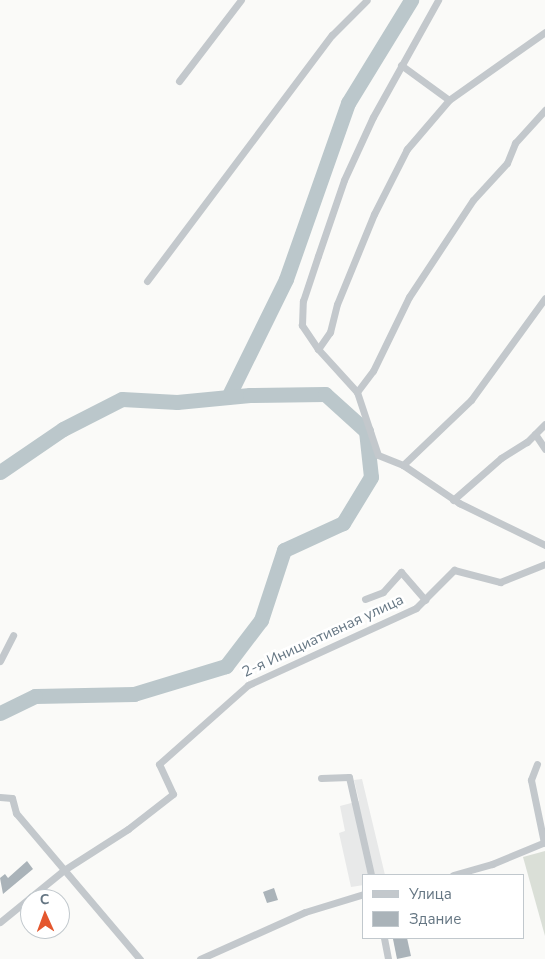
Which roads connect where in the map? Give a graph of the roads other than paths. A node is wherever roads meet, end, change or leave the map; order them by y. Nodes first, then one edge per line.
1 (241, 0) edge
2 (367, 0) edge
3 (438, 0) edge
4 (545, 32) edge
5 (401, 66) junction
6 (179, 81) dead end
7 (449, 100) junction
8 (545, 110) edge
9 (147, 280) dead end
10 (545, 298) edge
11 (318, 349) junction
12 (357, 392) junction
13 (545, 424) edge
14 (535, 434) junction
15 (545, 449) edge
16 (403, 465) junction
17 (454, 500) junction
18 (545, 545) edge
19 (545, 564) edge
20 (365, 599) dead end
21 (425, 600) junction
22 (13, 635) dead end
23 (0, 661) edge
24 (537, 764) dead end
25 (321, 778) dead end
26 (0, 797) edge
27 (544, 842) edge
28 (64, 870) junction
29 (371, 874) edge
30 (457, 874) edge
31 (362, 895) edge
32 (0, 922) edge
33 (384, 939) edge
34 (140, 959) edge
35 (200, 959) edge
36 (388, 959) edge

1 - 6 street
2 - 9 street
3 - 5 street
4 - 7 street
5 - 7 street
5 - 11 street
7 - 11 street
8 - 12 street
10 - 16 street
11 - 12 street
12 - 16 street
13 - 14 street
14 - 15 street
14 - 17 street
16 - 17 street
17 - 18 street
19 - 21 street, 2-я Инициативная улица
20 - 21 street
21 - 28 street, 2-я Инициативная улица
22 - 23 street
24 - 27 street
25 - 29 street
26 - 28 street
27 - 30 street
28 - 32 street, 2-я Инициативная улица
28 - 34 street
31 - 35 street
33 - 36 street

